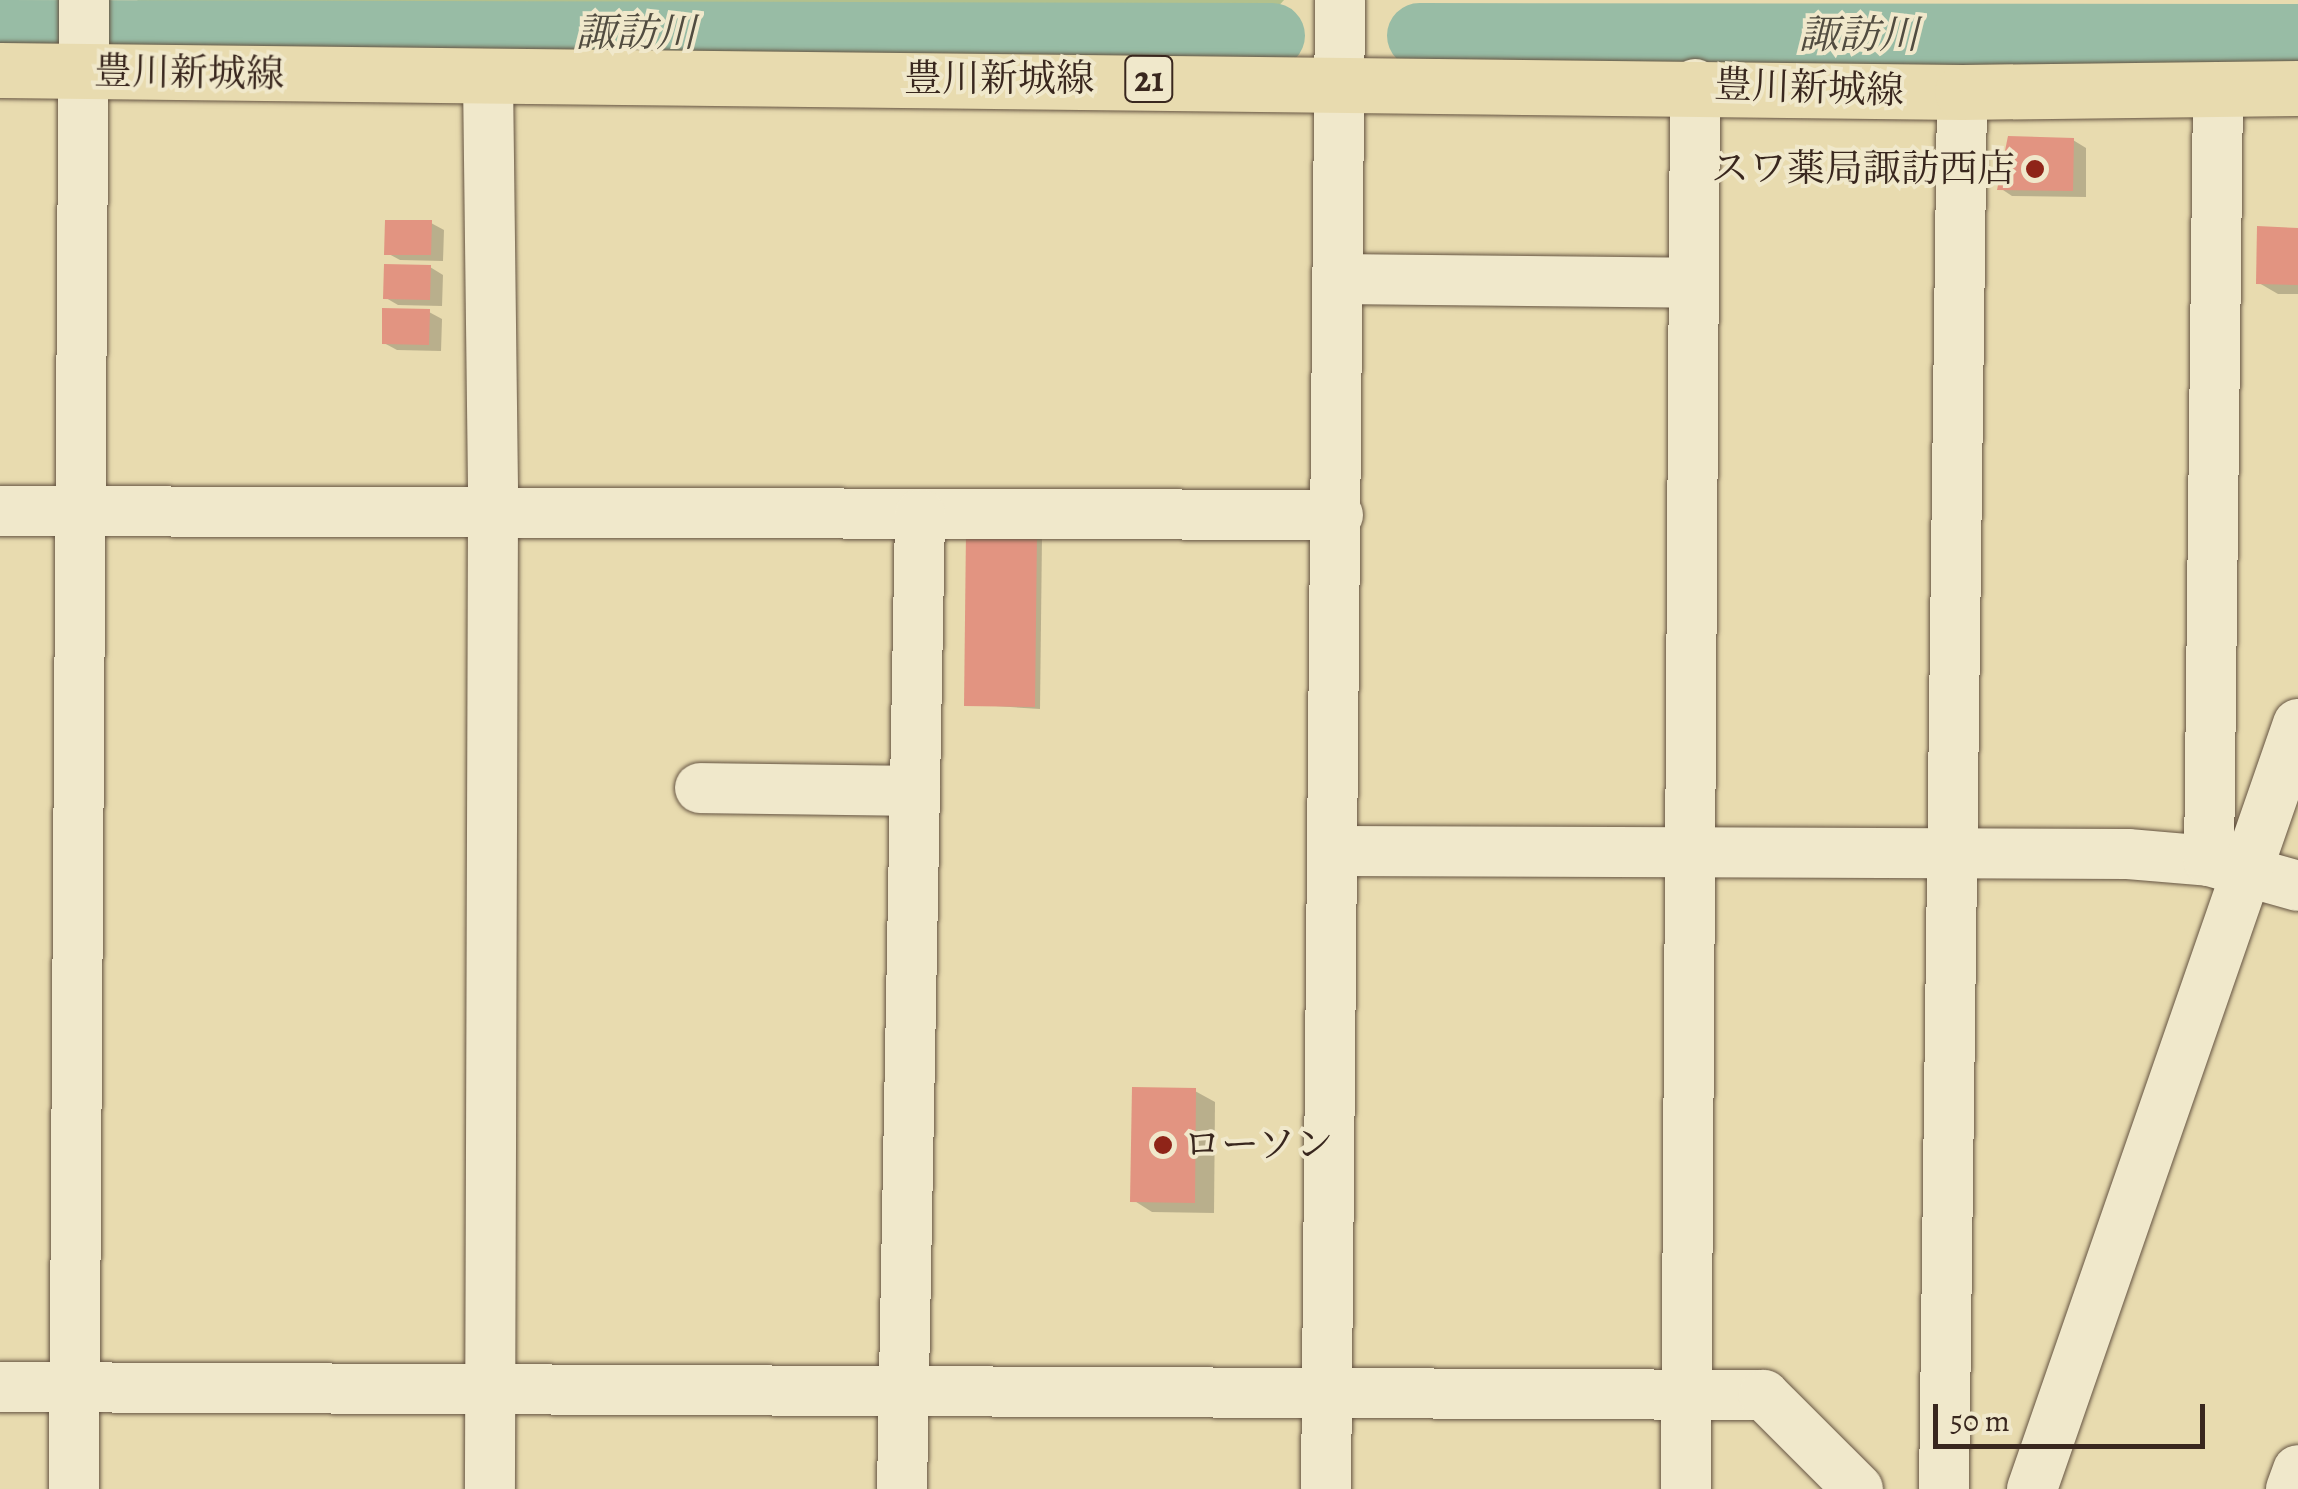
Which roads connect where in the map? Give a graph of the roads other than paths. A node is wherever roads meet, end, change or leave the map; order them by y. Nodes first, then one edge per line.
1 (1340, 0) edge
2 (83, 39) edge
3 (0, 70) edge
4 (488, 78) junction
5 (1339, 81) junction
6 (1695, 84) junction
7 (2218, 88) junction
8 (2298, 88) edge
9 (1962, 92) junction
10 (1338, 279) junction
11 (1694, 283) junction
12 (0, 511) edge
13 (80, 511) junction
14 (493, 512) junction
15 (920, 514) junction
16 (1338, 515) junction
17 (2298, 724) edge
18 (700, 788) dead end
19 (915, 791) junction
20 (1336, 851) junction
21 (1690, 852) junction
22 (1953, 853) junction
23 (2228, 866) junction
24 (2298, 886) edge
25 (903, 1387) junction
26 (0, 1388) edge
27 (75, 1389) junction
28 (1330, 1390) junction
29 (490, 1392) junction
30 (1687, 1394) junction
31 (2298, 1470) edge
32 (74, 1489) edge
33 (490, 1489) edge
34 (902, 1489) edge
35 (1326, 1489) edge
36 (1686, 1489) edge
37 (1858, 1489) edge
38 (1944, 1489) edge
39 (2032, 1489) edge
40 (2292, 1489) edge

1 - 5 street
2 - 3 main road, 豊川新城線 / 21
2 - 4 main road, 豊川新城線 / 21
2 - 13 street
4 - 5 main road, 豊川新城線 / 21
4 - 14 street
5 - 6 main road, 豊川新城線 / 21
5 - 10 street
6 - 9 main road, 豊川新城線 / 21
6 - 11 street
7 - 8 main road, 豊川新城線 / 21
7 - 9 main road, 豊川新城線 / 21
7 - 23 street
9 - 22 street
10 - 11 street
10 - 16 street
11 - 21 street
12 - 13 street
13 - 14 street
13 - 27 street
14 - 15 street
14 - 29 street
15 - 16 street
15 - 19 street
16 - 20 street
17 - 23 street
18 - 19 street
19 - 25 street
20 - 21 street
20 - 28 street
21 - 22 street
21 - 30 street
22 - 23 street
22 - 38 street
23 - 24 street
23 - 39 street
25 - 28 street
25 - 29 street
25 - 34 street
26 - 27 street
27 - 29 street
27 - 32 street
28 - 30 street
28 - 35 street
29 - 33 street
30 - 36 street
30 - 37 street
31 - 40 street

